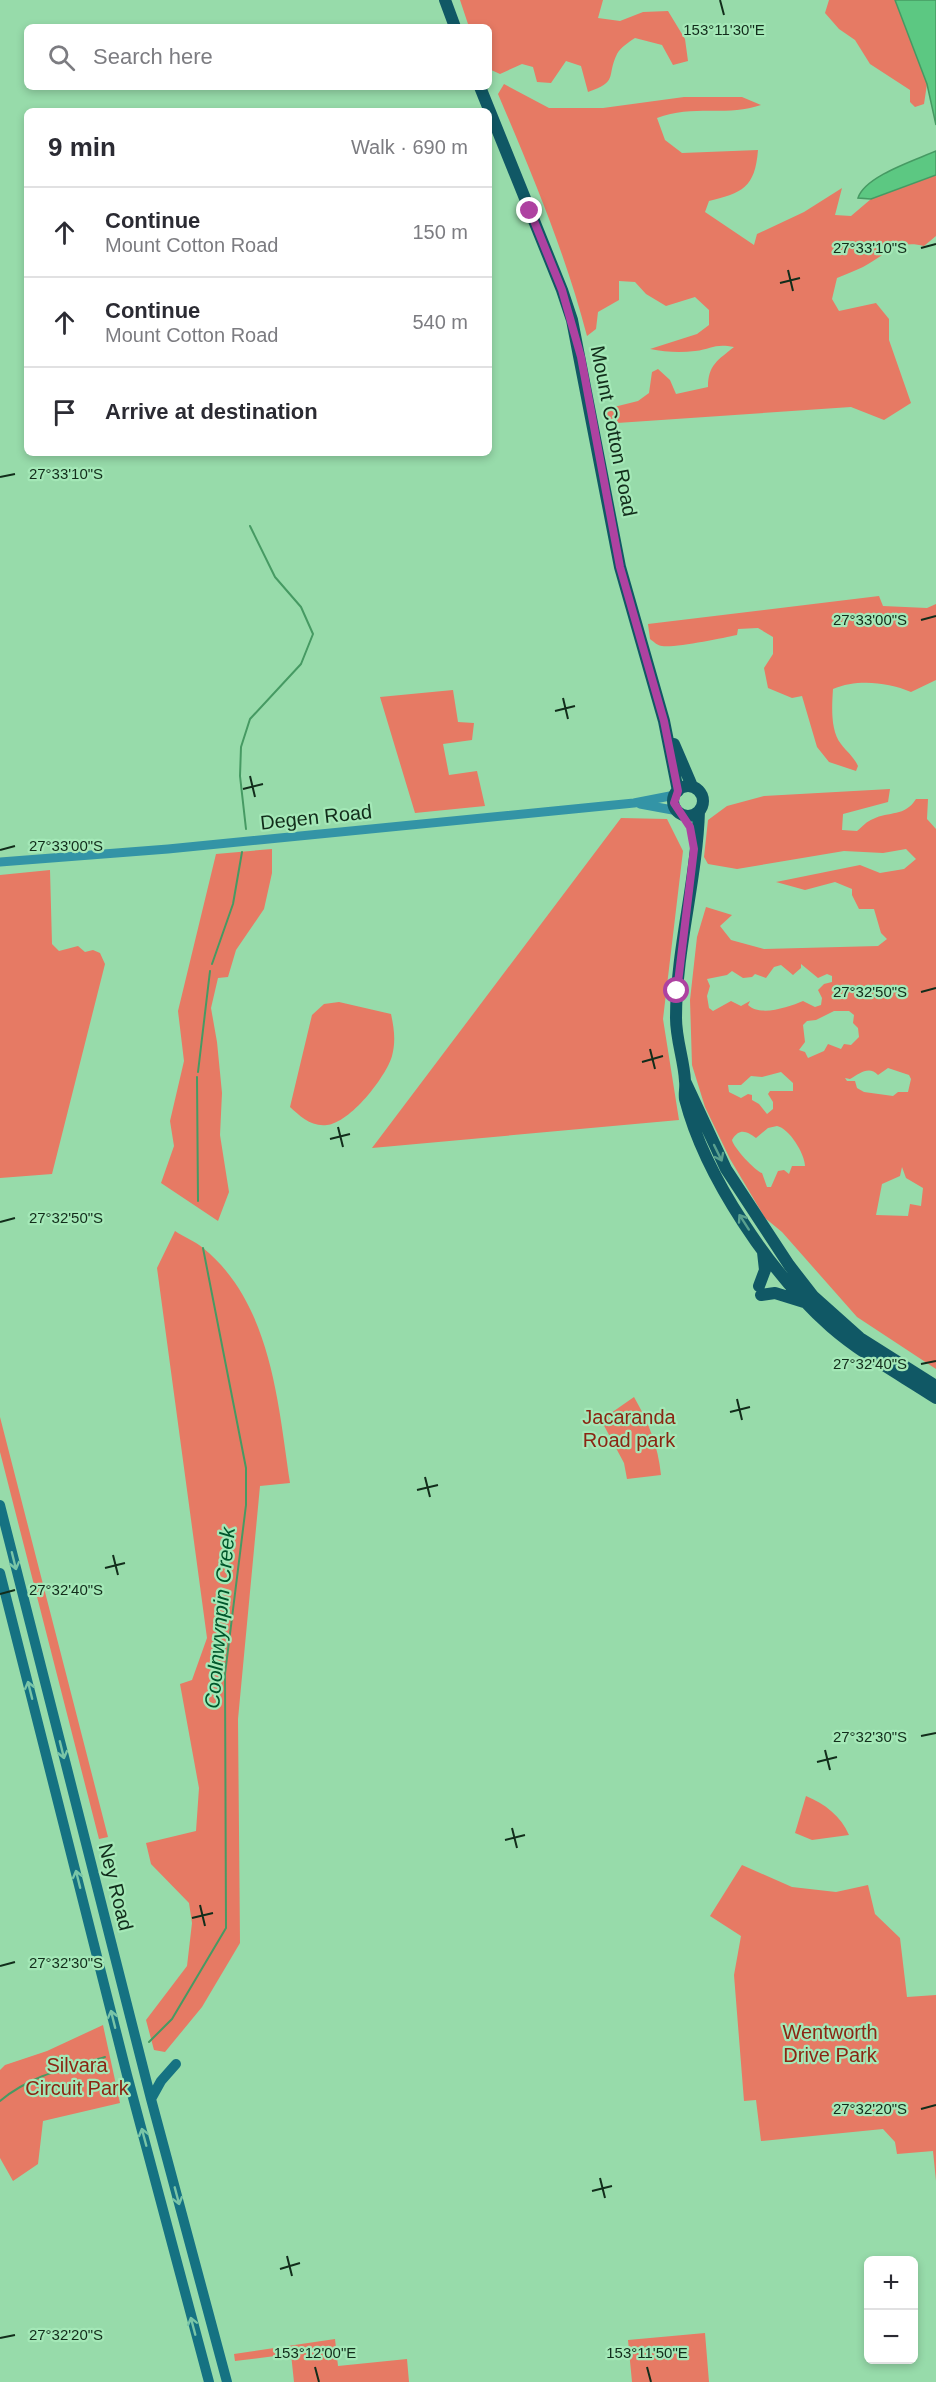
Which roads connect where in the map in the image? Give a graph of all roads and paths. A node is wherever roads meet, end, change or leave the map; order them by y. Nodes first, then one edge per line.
1 (445, 0) edge
2 (454, 24) edge
3 (481, 90) edge
4 (488, 108) edge
5 (492, 117) edge
6 (664, 721) junction
7 (692, 786) junction
8 (676, 793) junction
9 (634, 803) junction
10 (699, 811) junction
11 (681, 813) junction
12 (694, 849) junction
13 (0, 862) edge
14 (685, 1081) junction
15 (762, 1250) junction
16 (805, 1303) junction
17 (936, 1386) edge
18 (936, 1398) edge
19 (0, 1505) edge
20 (0, 1573) edge
21 (176, 2064) dead end
22 (151, 2099) junction
23 (209, 2382) edge
24 (227, 2382) edge

1 - 2 main road
3 - 4 main road, Mount Cotton Road
5 - 6 main road, Mount Cotton Road
6 - 7 main road, Mount Cotton Road
6 - 8 main road, Mount Cotton Road
7 - 8 main road
7 - 10 main road
8 - 9 street, Degen Road
8 - 11 main road
9 - 11 street, Degen Road
9 - 13 street, Degen Road
10 - 11 main road
10 - 12 main road
11 - 12 main road
12 - 14 main road
15 -> 14 main road
14 -> 17 main road
15 - 16 main road
15 - 16 main road
16 - 18 main road
19 -> 22 main road, Ney Road
23 -> 20 main road, Ney Road
21 - 22 main road
22 -> 24 main road, Ney Road

